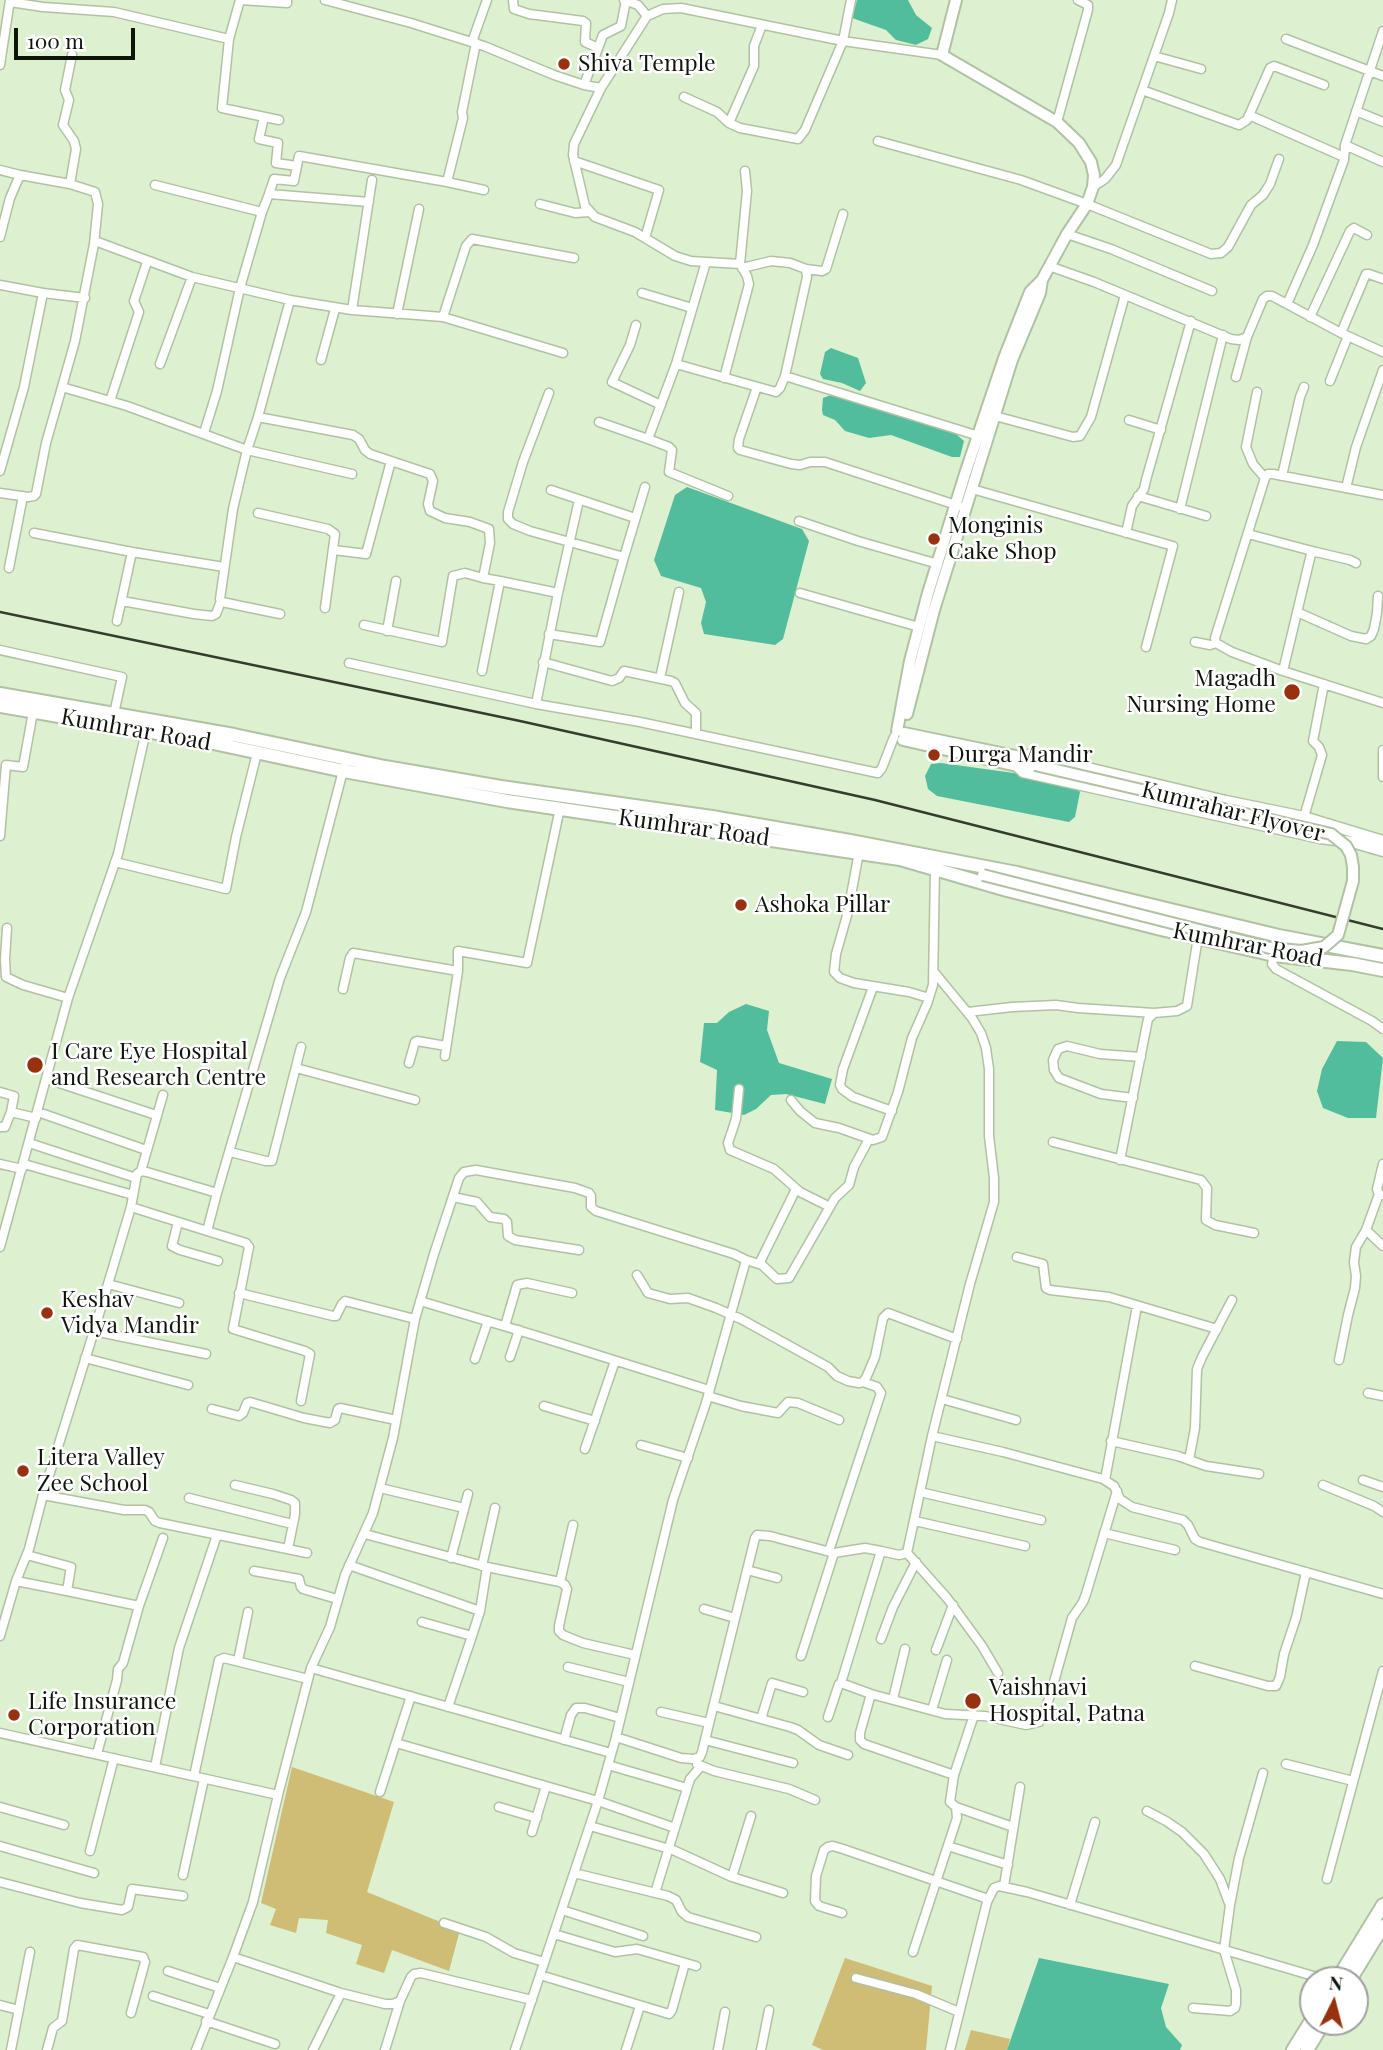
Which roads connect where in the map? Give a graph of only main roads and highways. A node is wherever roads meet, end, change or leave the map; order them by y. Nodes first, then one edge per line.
1 (956, 0) edge
2 (1042, 280) junction
3 (983, 437) junction
4 (960, 507) junction
5 (0, 694) edge
6 (0, 706) edge
7 (900, 734) junction
8 (233, 741) junction
9 (345, 765) junction
10 (601, 807) junction
11 (958, 869) junction
12 (1346, 948) junction
13 (1383, 956) edge
14 (1337, 962) junction
15 (1383, 970) edge
16 (1383, 1905) edge
17 (1383, 1926) edge
18 (1345, 1966) edge
19 (1359, 1966) edge

1 - 2 main road
2 - 3 main road
2 - 3 main road
3 - 4 main road
3 - 4 main road
4 - 7 main road
4 - 7 main road
5 - 8 highway, Kumhrar Road
6 - 8 highway, Kumhrar Road
7 - 11 main road, Kumrahar Flyover, bridge
8 - 9 highway, Kumhrar Road
8 - 9 highway, Kumhrar Road
9 - 10 highway, Kumhrar Road
9 - 10 highway, Kumhrar Road
10 - 11 highway, Kumhrar Road
10 - 11 highway, Kumhrar Road
11 - 12 highway, Kumhrar Road
11 - 14 highway, Kumhrar Road
12 - 13 highway, Kumhrar Road
12 - 14 highway
14 - 15 highway, Kumhrar Road
16 - 18 highway
17 - 19 highway

